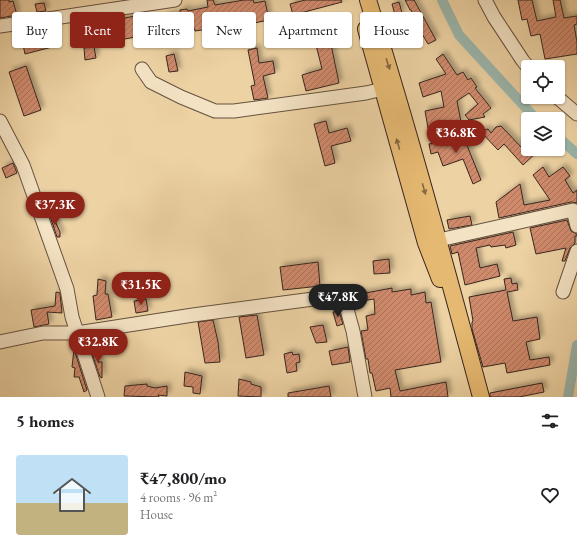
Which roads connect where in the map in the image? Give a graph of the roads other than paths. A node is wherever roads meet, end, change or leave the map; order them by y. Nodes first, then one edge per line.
1 (175, 0) edge
2 (358, 0) edge
3 (368, 0) edge
4 (485, 0) edge
5 (0, 26) edge
6 (522, 60) edge
7 (142, 69) dead end
8 (383, 89) junction
9 (565, 104) edge
10 (577, 114) edge
11 (0, 121) edge
12 (577, 226) edge
13 (433, 241) junction
14 (577, 251) edge
15 (563, 292) dead end
16 (77, 333) junction
17 (0, 342) edge
18 (98, 397) edge
19 (365, 397) edge
20 (470, 397) edge
21 (480, 397) edge

1 - 5 street
2 - 8 main road
3 -> 13 main road
4 - 6 street
7 - 8 street
13 -> 8 main road
9 - 10 street
11 - 16 street
12 - 13 street
13 - 20 main road
13 - 21 main road
14 - 15 street
16 - 17 street
16 - 18 street
16 - 19 street

